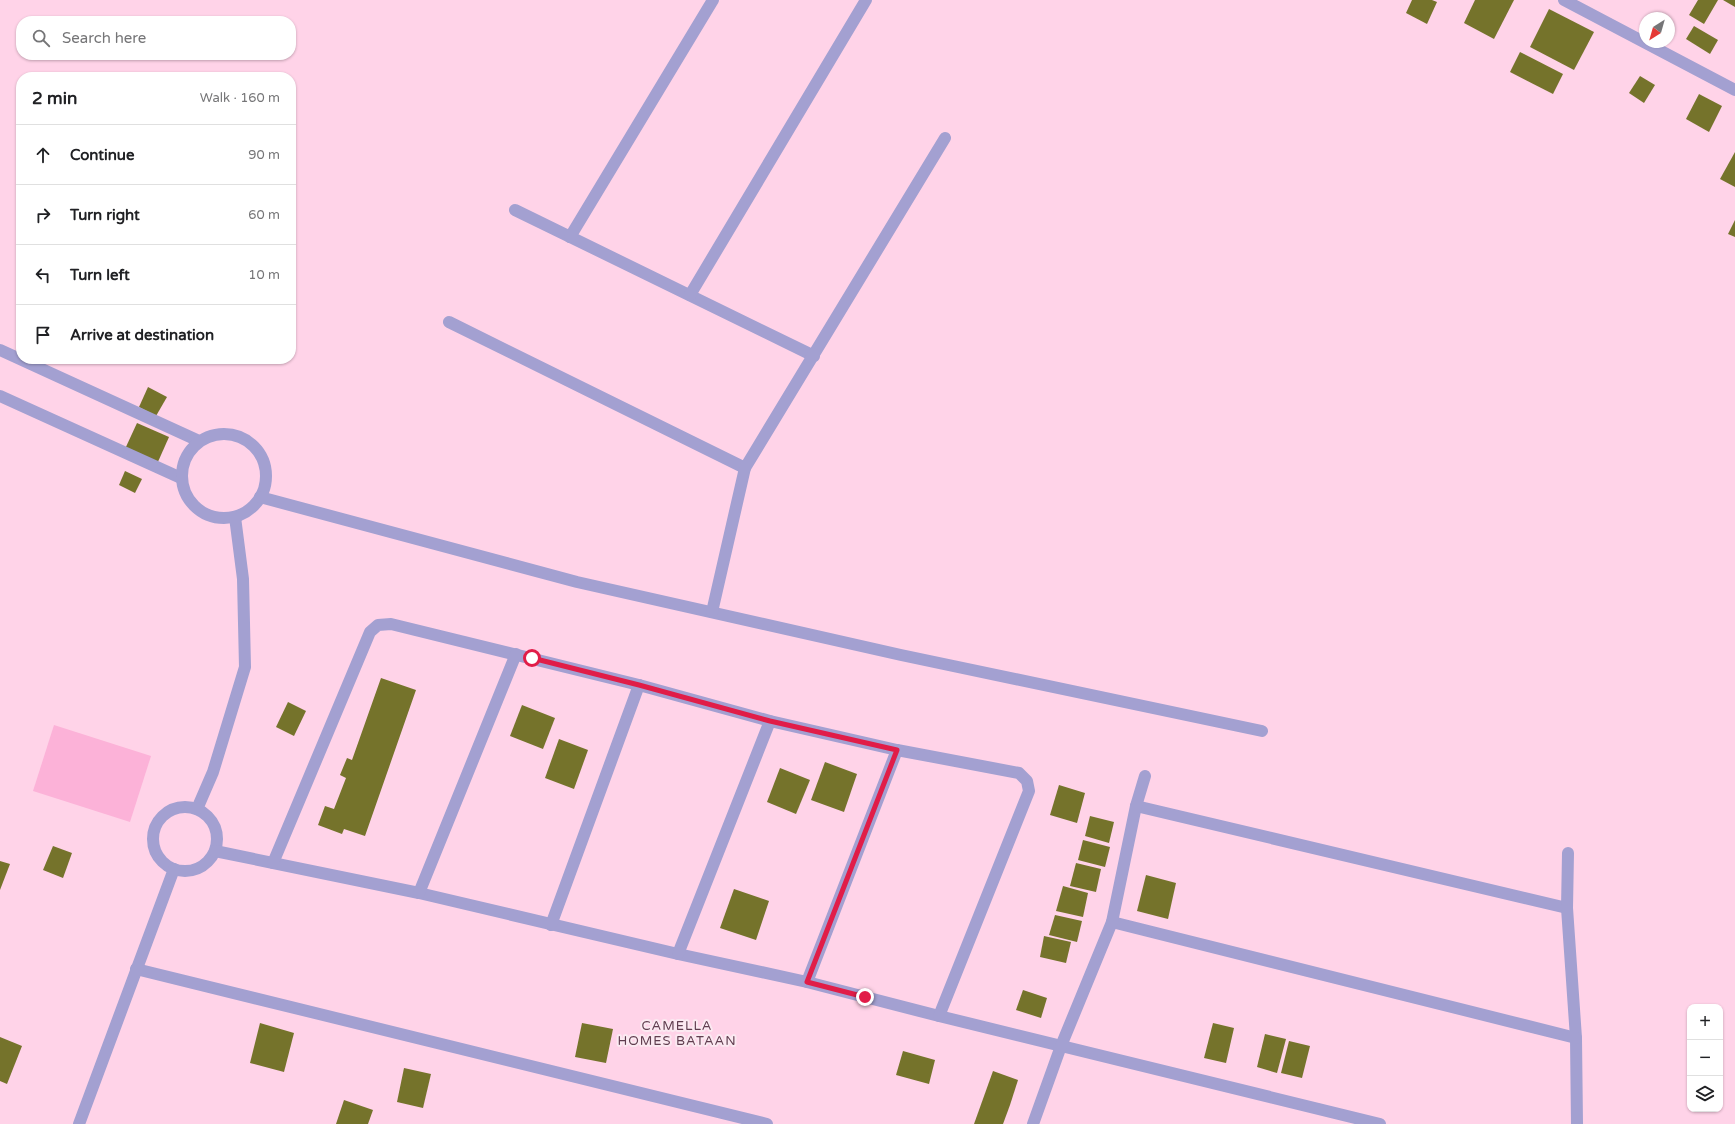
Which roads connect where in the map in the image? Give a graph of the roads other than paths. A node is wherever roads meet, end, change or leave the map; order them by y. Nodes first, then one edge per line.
1 (713, 0) edge
2 (866, 0) edge
3 (1564, 0) edge
4 (1735, 90) edge
5 (945, 138) dead end
6 (515, 210) dead end
7 (570, 237) junction
8 (690, 295) junction
9 (449, 322) dead end
10 (1, 353) edge
11 (814, 356) junction
12 (16, 360) edge
13 (26, 364) edge
14 (0, 396) edge
15 (199, 441) junction
16 (745, 468) junction
17 (181, 478) junction
18 (260, 497) junction
19 (235, 517) junction
20 (712, 612) junction
21 (516, 654) junction
22 (639, 685) junction
23 (770, 721) junction
24 (1262, 731) dead end
25 (897, 750) junction
26 (1145, 776) dead end
27 (1136, 806) junction
28 (197, 809) junction
29 (215, 851) junction
30 (1568, 853) dead end
31 (273, 863) junction
32 (174, 869) junction
33 (419, 893) junction
34 (1567, 908) junction
35 (1112, 922) junction
36 (551, 925) junction
37 (678, 954) junction
38 (136, 969) junction
39 (807, 982) junction
40 (939, 1016) junction
41 (1576, 1038) junction
42 (1061, 1046) junction
43 (79, 1124) edge
44 (767, 1124) edge
45 (1033, 1124) edge
46 (1380, 1124) edge
47 (1577, 1124) edge

1 - 7 street
2 - 8 street
3 - 4 street
5 - 11 street
6 - 7 street
7 - 8 street
8 - 11 street
9 - 16 street
10 - 12 street
11 - 16 street
13 - 15 street
14 - 17 street
15 - 17 street
15 - 18 street
16 - 20 street
17 - 19 street
18 - 19 street
18 - 20 street
19 - 28 street
20 - 24 street
21 - 22 street
21 - 31 street
21 - 33 street
22 - 23 street
22 - 36 street
23 - 25 street
23 - 37 street
25 - 39 street
25 - 40 street
26 - 27 street
27 - 34 street
27 - 35 street
28 - 29 street
28 - 32 street
29 - 31 street
29 - 32 street
30 - 34 street
31 - 33 street
32 - 38 street
33 - 36 street
34 - 41 street
35 - 41 street
35 - 42 street
36 - 37 street
37 - 39 street
38 - 43 street
38 - 44 street
39 - 40 street
40 - 42 street
41 - 47 street
42 - 45 street
42 - 46 street

